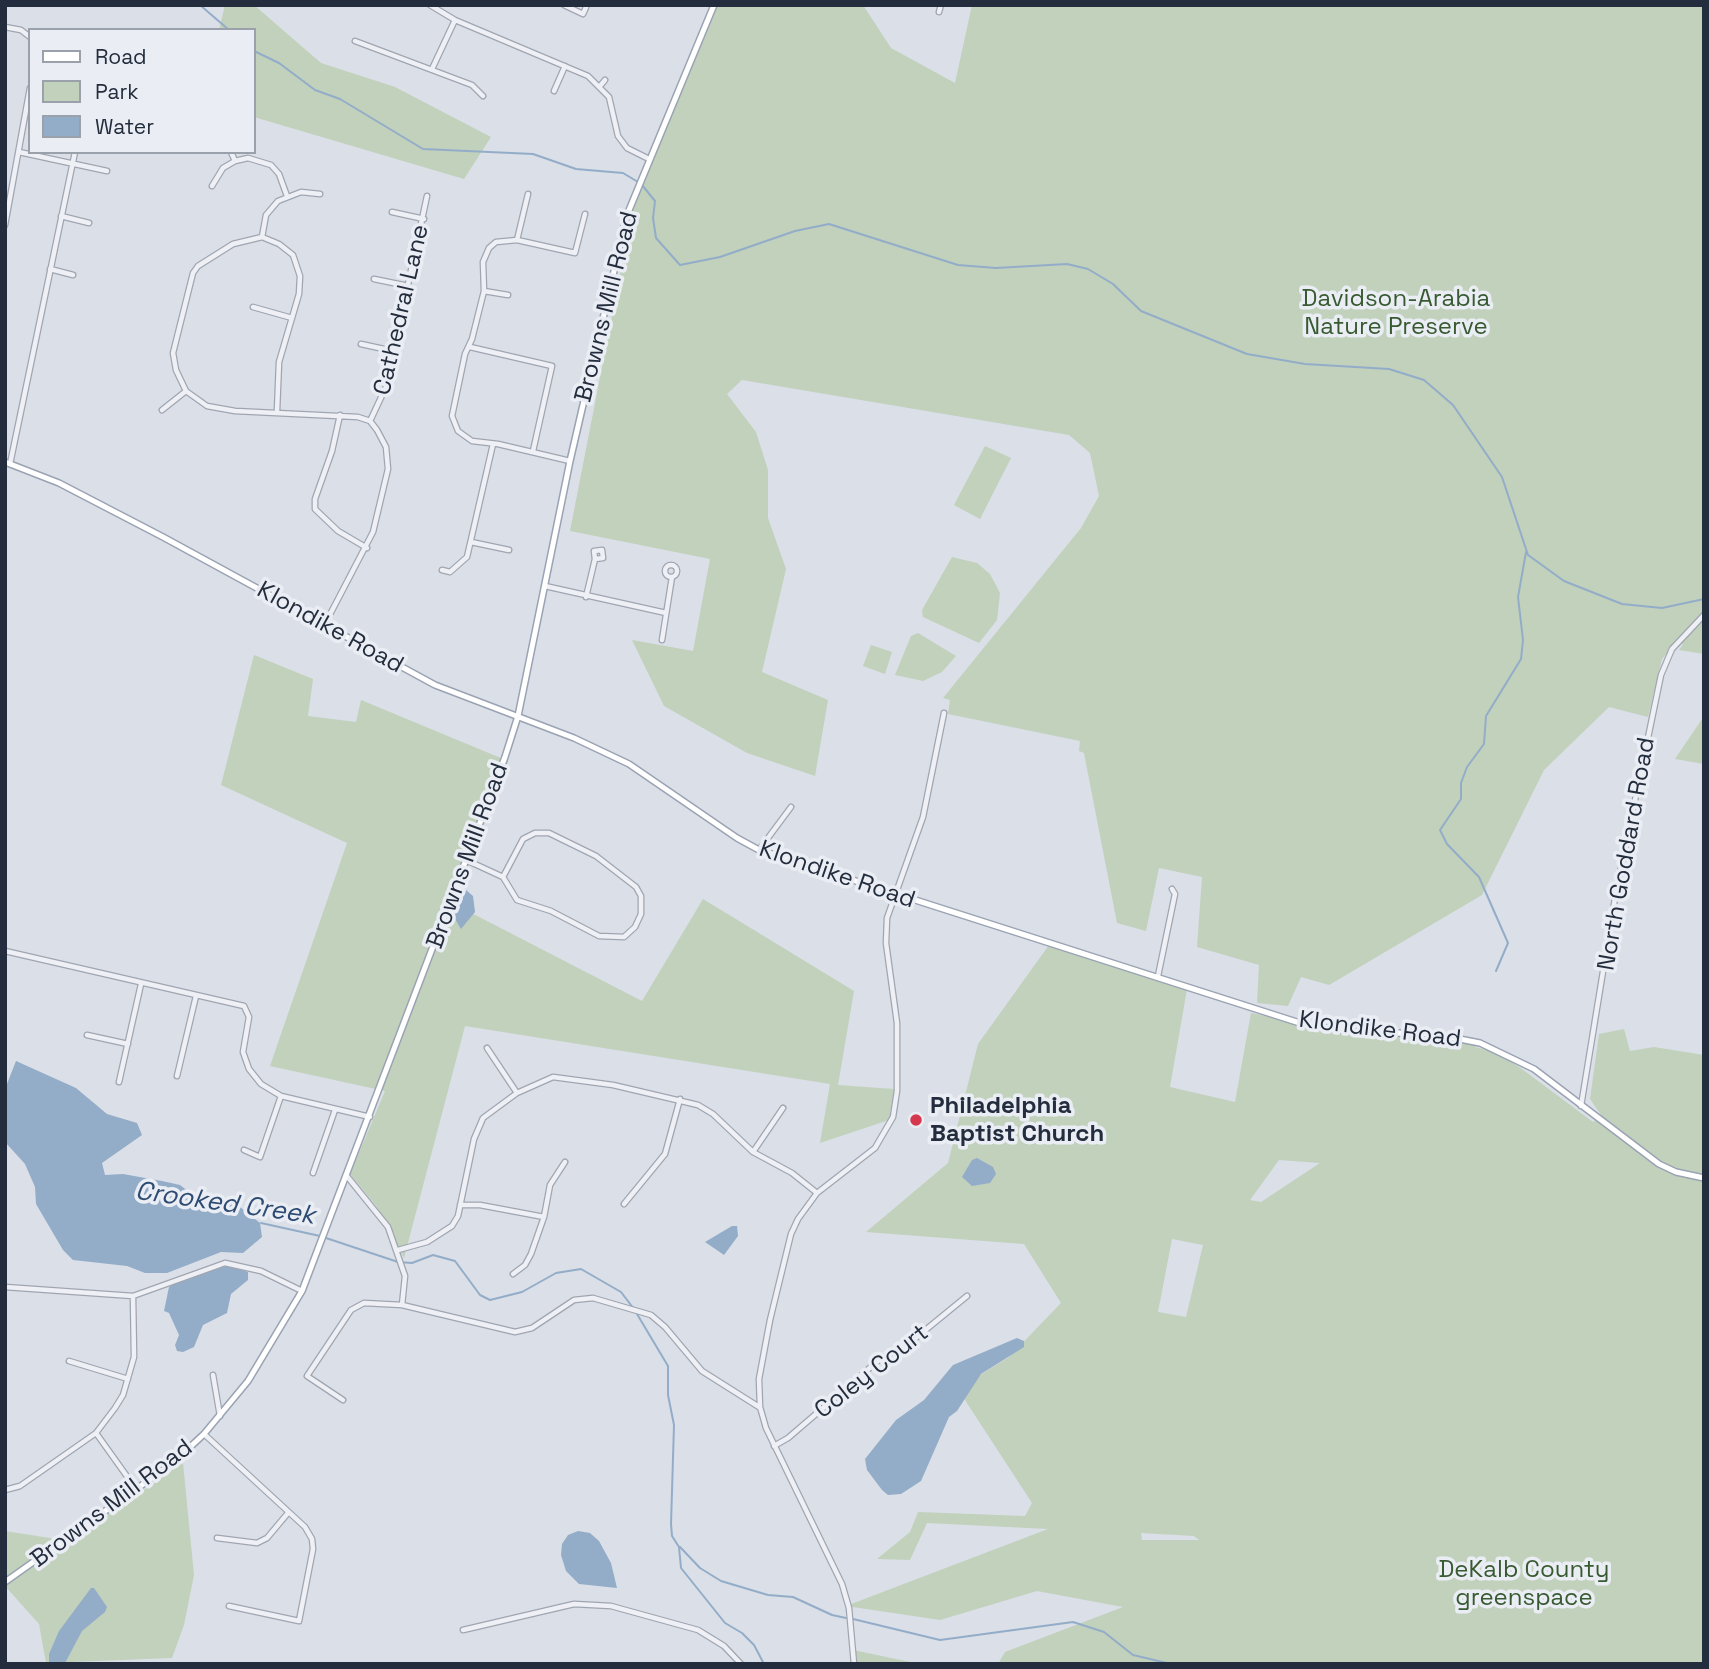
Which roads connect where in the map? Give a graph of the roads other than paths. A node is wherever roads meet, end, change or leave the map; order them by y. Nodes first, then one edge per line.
1 (430, 5) edge
2 (564, 5) edge
3 (587, 5) edge
4 (714, 5) edge
5 (941, 5) edge
6 (939, 12) dead end
7 (455, 20) junction
8 (5, 27) edge
9 (28, 35) edge
10 (355, 41) dead end
11 (565, 66) junction
12 (432, 69) junction
13 (605, 80) dead end
14 (600, 86) junction
15 (554, 91) dead end
16 (483, 96) dead end
17 (28, 100) edge
18 (19, 152) junction
19 (28, 154) edge
20 (29, 154) edge
21 (75, 154) edge
22 (232, 154) edge
23 (649, 159) junction
24 (235, 161) junction
25 (73, 163) junction
26 (107, 171) dead end
27 (212, 186) dead end
28 (320, 194) dead end
29 (528, 194) dead end
30 (287, 195) junction
31 (427, 196) dead end
32 (392, 212) dead end
33 (585, 214) dead end
34 (61, 216) junction
35 (424, 219) junction
36 (89, 223) dead end
37 (5, 225) edge
38 (493, 236) dead end
39 (262, 237) junction
40 (517, 240) junction
41 (496, 242) junction
42 (50, 269) junction
43 (73, 275) dead end
44 (374, 279) dead end
45 (408, 286) junction
46 (484, 291) junction
47 (508, 295) dead end
48 (253, 307) dead end
49 (292, 318) junction
50 (360, 344) dead end
51 (470, 347) junction
52 (393, 351) junction
53 (186, 391) junction
54 (162, 410) dead end
55 (277, 411) junction
56 (340, 415) junction
57 (370, 421) junction
58 (494, 444) junction
59 (533, 451) junction
60 (570, 461) junction
61 (8, 463) edge
62 (471, 542) junction
63 (367, 548) junction
64 (509, 550) dead end
65 (595, 559) dead end
66 (442, 570) dead end
67 (672, 577) dead end
68 (545, 586) junction
69 (586, 597) junction
70 (666, 613) junction
71 (1704, 615) edge
72 (325, 624) junction
73 (662, 640) dead end
74 (944, 713) dead end
75 (518, 716) junction
76 (791, 807) dead end
77 (759, 850) junction
78 (466, 860) junction
79 (503, 877) junction
80 (1172, 889) dead end
81 (895, 895) junction
82 (5, 951) edge
83 (1158, 976) junction
84 (141, 984) junction
85 (196, 996) junction
86 (87, 1035) dead end
87 (128, 1044) junction
88 (487, 1048) dead end
89 (177, 1076) dead end
90 (119, 1082) dead end
91 (517, 1093) junction
92 (281, 1096) junction
93 (680, 1099) junction
94 (1581, 1107) junction
95 (783, 1108) dead end
96 (335, 1110) junction
97 (371, 1117) junction
98 (244, 1150) dead end
99 (753, 1152) junction
100 (565, 1163) dead end
101 (313, 1173) dead end
102 (346, 1175) junction
103 (1704, 1178) edge
104 (817, 1193) junction
105 (624, 1204) dead end
106 (460, 1205) junction
107 (544, 1217) junction
108 (398, 1250) junction
109 (513, 1274) dead end
110 (5, 1287) edge
111 (302, 1291) junction
112 (133, 1296) junction
113 (967, 1296) dead end
114 (402, 1305) junction
115 (69, 1361) dead end
116 (213, 1375) dead end
117 (128, 1380) junction
118 (344, 1400) dead end
119 (760, 1407) junction
120 (220, 1417) junction
121 (96, 1433) junction
122 (204, 1434) junction
123 (774, 1446) junction
124 (136, 1489) junction
125 (5, 1490) edge
126 (288, 1513) junction
127 (217, 1538) dead end
128 (5, 1582) edge
129 (229, 1606) dead end
130 (463, 1630) dead end
131 (741, 1664) edge
132 (854, 1664) edge

1 - 7 street
2 - 3 street
4 - 23 main road, Browns Mill Road
5 - 6 street
7 - 11 street
7 - 12 street
8 - 9 street
10 - 12 street
11 - 14 street
11 - 15 street
12 - 16 street
13 - 14 street
14 - 23 street
17 - 18 street
18 - 19 street
18 - 37 street
20 - 25 street
21 - 25 street
22 - 24 street
23 - 60 main road, Browns Mill Road
24 - 27 street
24 - 30 street
25 - 26 street
25 - 34 street
28 - 30 street
29 - 40 street
30 - 39 street
31 - 35 street, Cathedral Lane
32 - 35 street
33 - 40 street
34 - 36 street
34 - 42 street
35 - 45 street, Cathedral Lane
38 - 41 street
39 - 49 street
39 - 53 street
40 - 41 street
41 - 46 street
42 - 43 street
42 - 61 street
44 - 45 street
45 - 52 street, Cathedral Lane
46 - 47 street
46 - 51 street
48 - 49 street
49 - 55 street
50 - 52 street
51 - 58 street
51 - 59 street
52 - 57 street, Cathedral Lane
53 - 54 street
53 - 55 street
55 - 56 street
56 - 57 street
56 - 63 street
57 - 63 street
58 - 59 street
58 - 62 street
59 - 60 street
60 - 68 main road, Browns Mill Road
61 - 72 main road, Klondike Road
62 - 64 street
62 - 66 street
63 - 72 street
65 - 69 street
67 - 70 street
68 - 69 street
68 - 75 main road, Browns Mill Road
69 - 70 street
70 - 73 street
71 - 94 street, North Goddard Road
72 - 75 main road, Klondike Road
74 - 81 street
75 - 77 main road, Klondike Road
75 - 78 main road, Browns Mill Road
76 - 77 street
77 - 81 main road, Klondike Road
78 - 79 street
78 - 97 main road, Browns Mill Road
79 - 79 street
80 - 83 street
81 - 83 main road, Klondike Road
81 - 104 street
82 - 84 street
83 - 94 main road, Klondike Road
84 - 85 street
84 - 87 street
85 - 89 street
85 - 92 street
86 - 87 street
87 - 90 street
88 - 91 street
91 - 93 street
91 - 106 street
92 - 96 street
92 - 98 street
93 - 99 street
93 - 105 street
94 - 103 main road, Klondike Road
95 - 99 street
96 - 97 street
96 - 101 street
97 - 102 main road, Browns Mill Road
99 - 104 street
100 - 107 street
102 - 108 street
102 - 111 main road, Browns Mill Road
104 - 119 street
106 - 107 street
106 - 108 street
107 - 109 street
108 - 114 street
110 - 112 street
111 - 112 street
111 - 120 main road, Browns Mill Road
112 - 117 street
113 - 123 street, Coley Court
114 - 118 street
114 - 119 street
115 - 117 street
116 - 120 street
117 - 121 street
119 - 123 street
120 - 122 main road, Browns Mill Road
121 - 124 street
121 - 125 street
122 - 124 main road, Browns Mill Road
122 - 126 street
123 - 132 street
124 - 128 main road, Browns Mill Road
126 - 127 street
126 - 129 street
130 - 131 street

